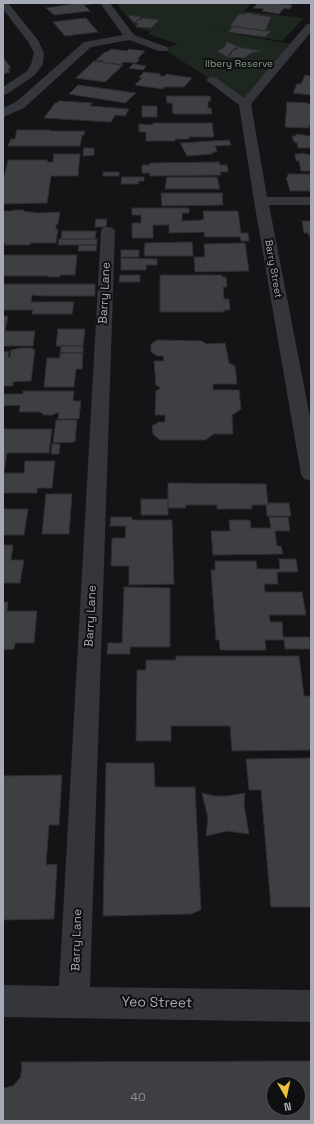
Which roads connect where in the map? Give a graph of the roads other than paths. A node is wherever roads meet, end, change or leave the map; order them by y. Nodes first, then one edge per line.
1 (3, 3) edge
2 (105, 3) edge
3 (311, 26) edge
4 (130, 38) junction
5 (163, 49) dead end
6 (212, 80) dead end
7 (3, 92) edge
8 (245, 104) junction
9 (3, 113) edge
10 (311, 200) edge
11 (261, 201) junction
12 (108, 231) dead end
13 (311, 474) edge
14 (3, 1001) edge
15 (74, 1002) junction
16 (311, 1006) edge

1 - 7 street
2 - 4 street
3 - 8 street
4 - 5 street
4 - 9 street
6 - 8 street
8 - 11 street, Barry Street
10 - 11 street
11 - 13 street, Barry Street
12 - 15 street, Barry Lane
14 - 15 street, Yeo Street
15 - 16 street, Yeo Street

